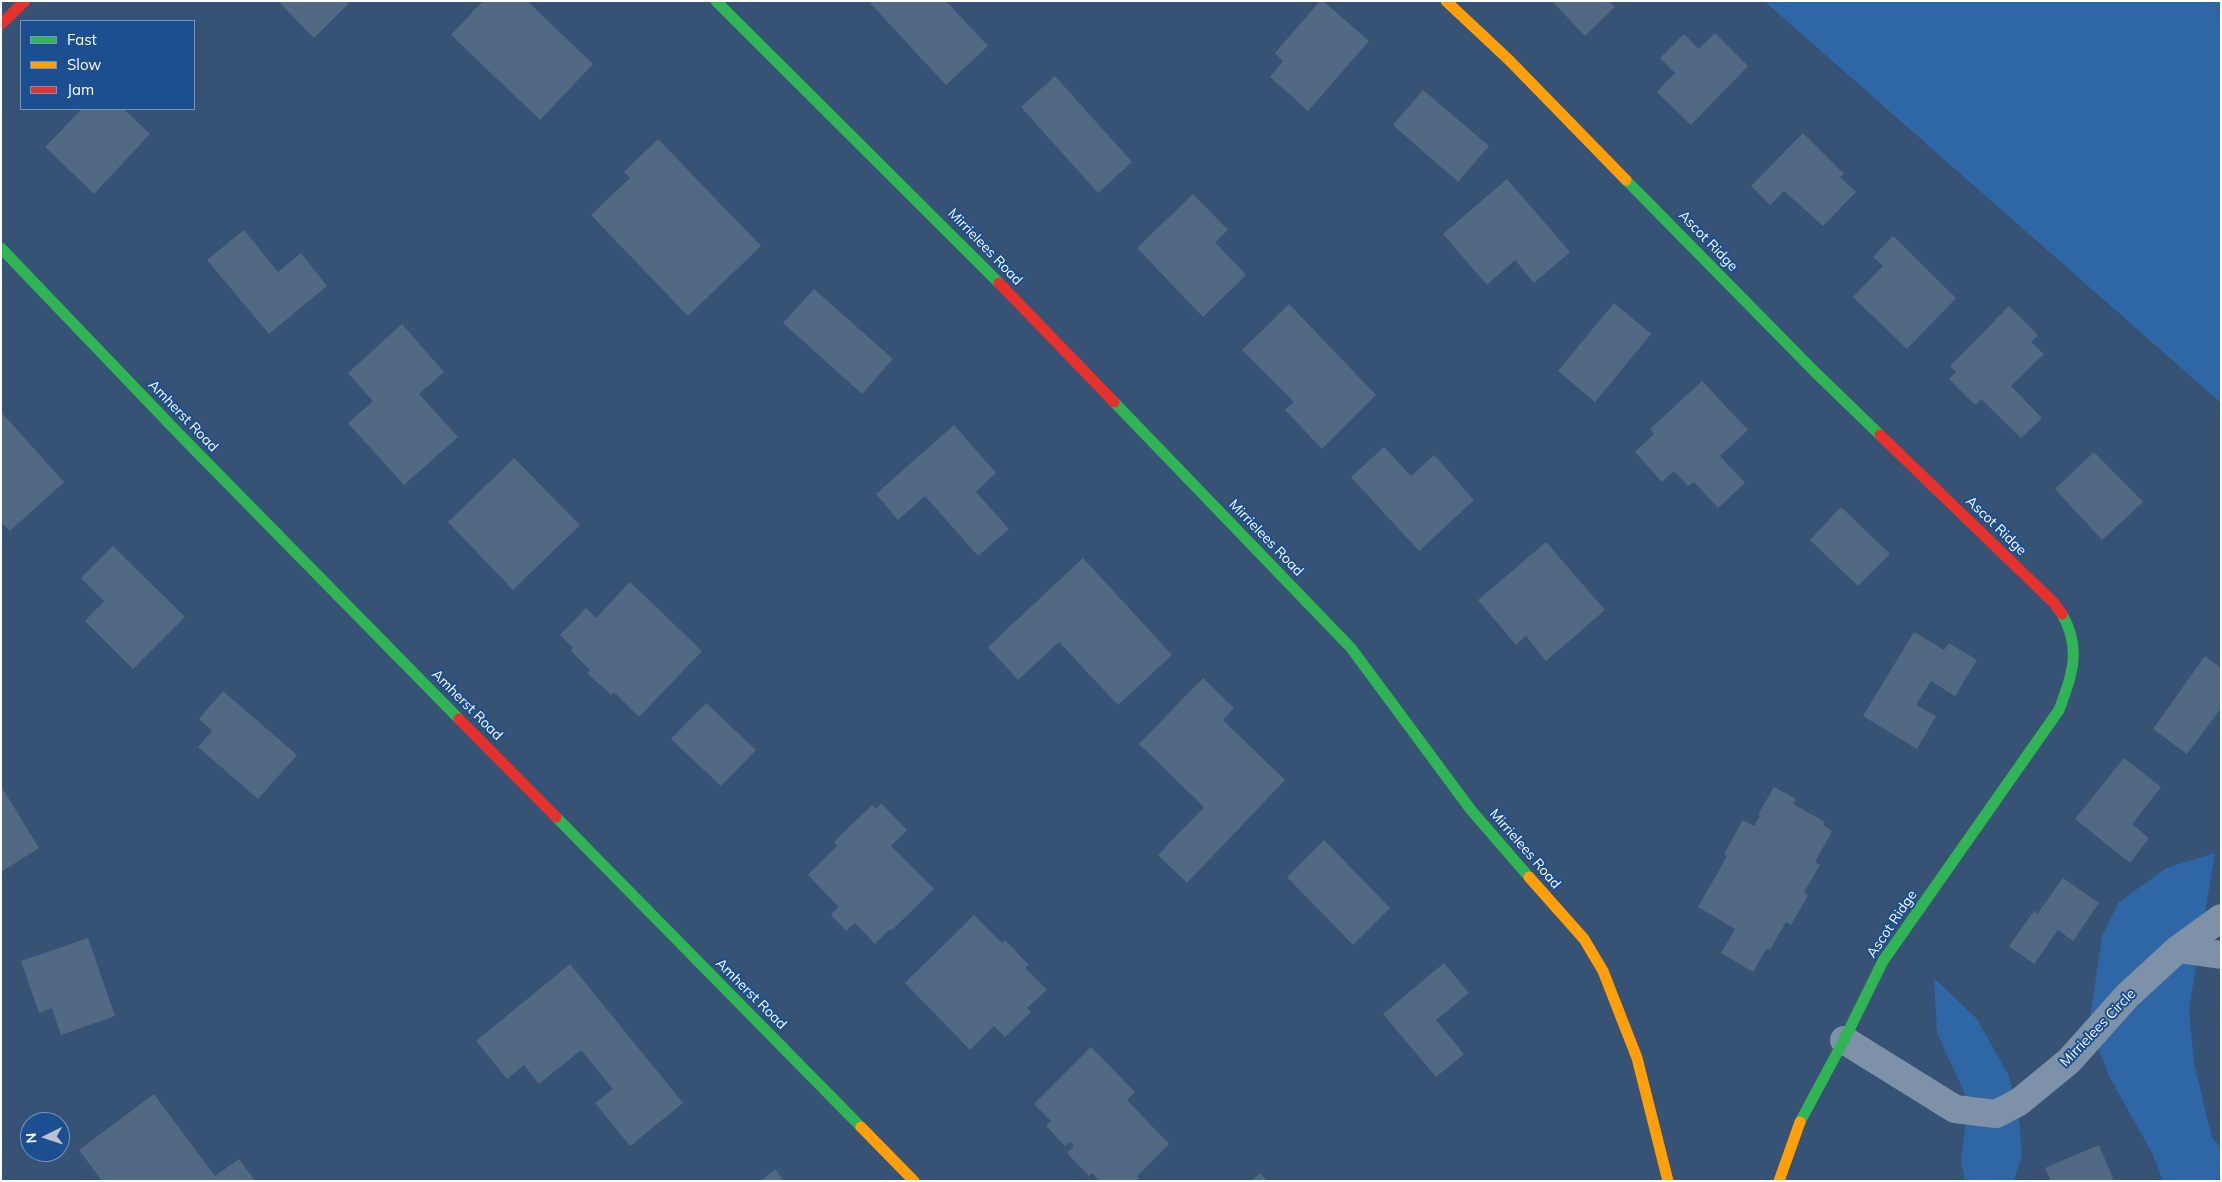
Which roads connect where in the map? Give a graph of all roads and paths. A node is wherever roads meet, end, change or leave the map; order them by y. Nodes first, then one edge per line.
1 (25, 1) edge
2 (716, 1) edge
3 (1446, 1) edge
4 (1, 24) edge
5 (1, 248) edge
6 (2221, 918) edge
7 (2178, 949) junction
8 (2221, 955) edge
9 (1844, 1040) junction
10 (914, 1181) edge
11 (1668, 1181) edge
12 (1779, 1181) edge

1 - 4 street
2 - 11 street, Mirrielees Road
3 - 9 street, Ascot Ridge
5 - 10 street, Amherst Road
6 - 7 street, Mirrielees Circle
7 - 8 street
7 - 9 street, Mirrielees Circle
9 - 12 street, Ascot Ridge

